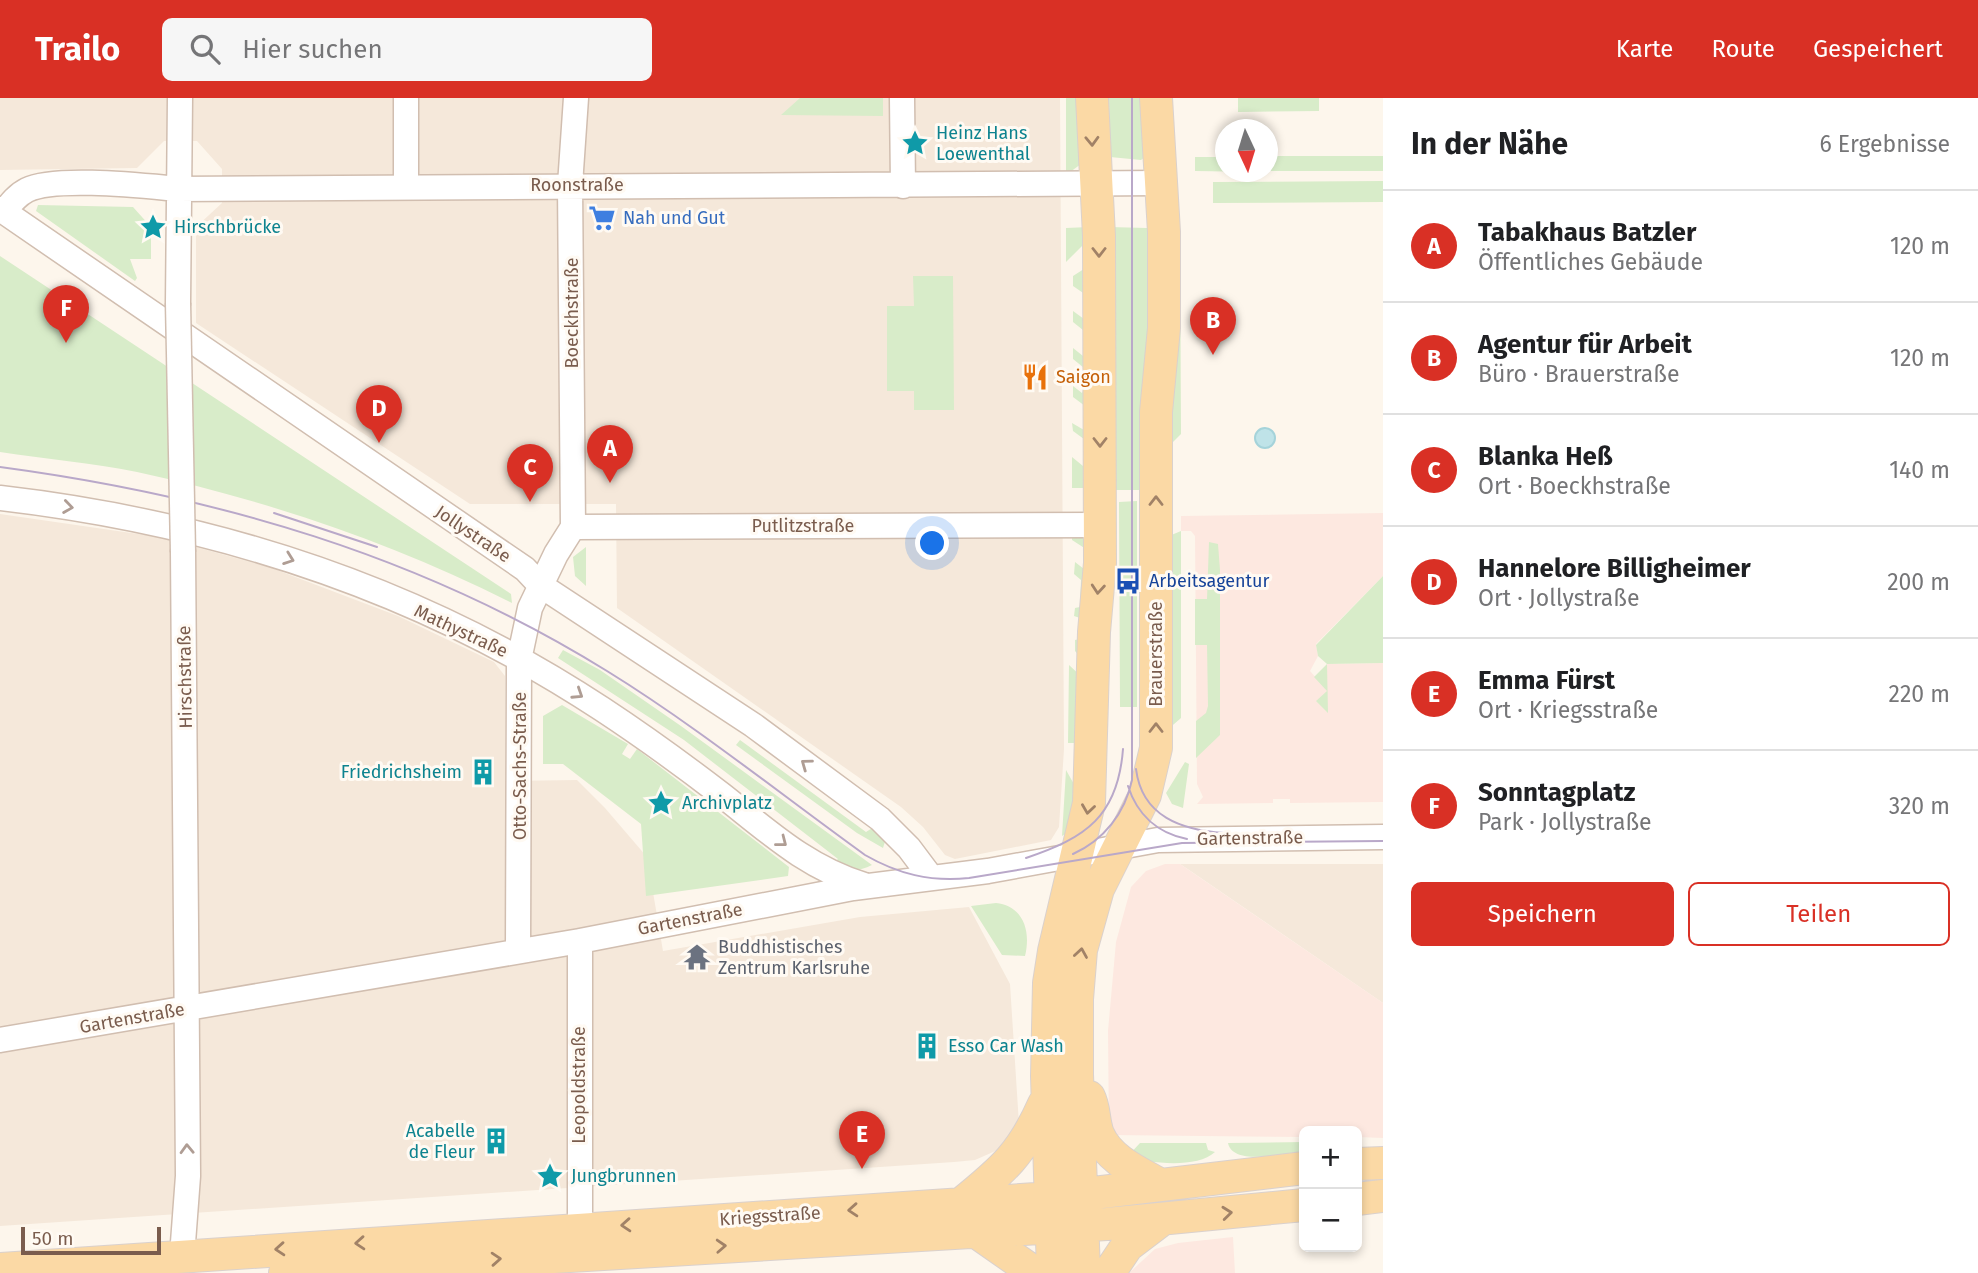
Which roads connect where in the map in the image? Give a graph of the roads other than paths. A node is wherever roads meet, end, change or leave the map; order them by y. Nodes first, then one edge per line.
1 (180, 98) edge
2 (407, 98) edge
3 (576, 98) edge
4 (902, 98) edge
5 (1092, 98) edge
6 (1156, 98) edge
7 (1161, 183) junction
8 (1095, 184) junction
9 (570, 185) junction
10 (406, 186) junction
11 (903, 186) junction
12 (178, 189) junction
13 (2, 211) edge
14 (0, 498) edge
15 (1100, 525) junction
16 (573, 527) junction
17 (540, 585) junction
18 (520, 660) junction
19 (1383, 837) edge
20 (1117, 848) junction
21 (1079, 854) junction
22 (930, 876) junction
23 (868, 886) junction
24 (580, 941) junction
25 (518, 950) junction
26 (186, 1009) junction
27 (0, 1040) edge
28 (1077, 1074) junction
29 (1048, 1096) junction
30 (1383, 1163) edge
31 (1362, 1164) edge
32 (1299, 1169) edge
33 (1161, 1185) junction
34 (1383, 1196) edge
35 (1362, 1198) edge
36 (1299, 1206) edge
37 (1066, 1211) junction
38 (968, 1218) junction
39 (1160, 1221) junction
40 (0, 1248) edge
41 (580, 1252) edge
42 (182, 1256) junction
43 (149, 1258) junction
44 (0, 1269) edge
45 (285, 1273) edge
46 (1035, 1273) edge
47 (1053, 1273) edge
48 (1084, 1273) edge
49 (1109, 1273) edge

1 - 12 street, Hirschstraße
2 - 10 street
3 - 9 street, Boeckhstraße
4 - 11 street
5 -> 8 main road
6 - 7 main road, Brauerstraße
7 - 8 street, Roonstraße
20 -> 7 main road, Brauerstraße
8 - 11 street, Roonstraße
8 -> 15 main road
9 - 10 street, Roonstraße
9 - 11 street, Roonstraße
9 - 16 street, Boeckhstraße
10 - 12 street, Roonstraße
12 - 13 street, Roonstraße
12 - 26 street, Hirschstraße, bridge
13 - 17 street, Jollystraße
14 -> 18 street, Mathystraße
15 - 16 street, Putlitzstraße
15 -> 21 main road
16 - 17 street
17 - 18 street, Otto-Sachs-Straße
22 -> 17 street, Jollystraße
18 -> 23 street, Mathystraße
18 - 25 street, Otto-Sachs-Straße
19 - 20 street, Gartenstraße
20 - 21 street, Gartenstraße
28 -> 20 main road, Brauerstraße
21 - 22 street, Gartenstraße
21 - 29 main road
22 - 23 street, Gartenstraße
23 - 24 street, Gartenstraße
24 - 25 street, Gartenstraße
24 - 41 street, Leopoldstraße
25 - 26 street, Gartenstraße
26 - 27 street, Gartenstraße
42 -> 26 street, Hirschstraße
28 - 33 main road
28 - 37 main road, Brauerstraße
29 - 37 main road
29 - 38 main road
30 - 31 main road
32 - 33 main road, Kriegsstraße
33 - 37 main road, Kriegsstraße
34 - 35 main road
39 -> 36 main road, Kriegsstraße
37 - 38 main road, Kriegsstraße
37 - 39 main road, Kriegsstraße
37 - 47 main road
37 - 48 main road
38 - 41 main road, Kriegsstraße
38 - 46 main road
39 - 49 main road
40 - 43 main road
41 -> 42 main road, Kriegsstraße
45 -> 41 main road, Kriegsstraße
42 - 43 main road, Kriegsstraße
43 - 44 main road, Kriegsstraße

